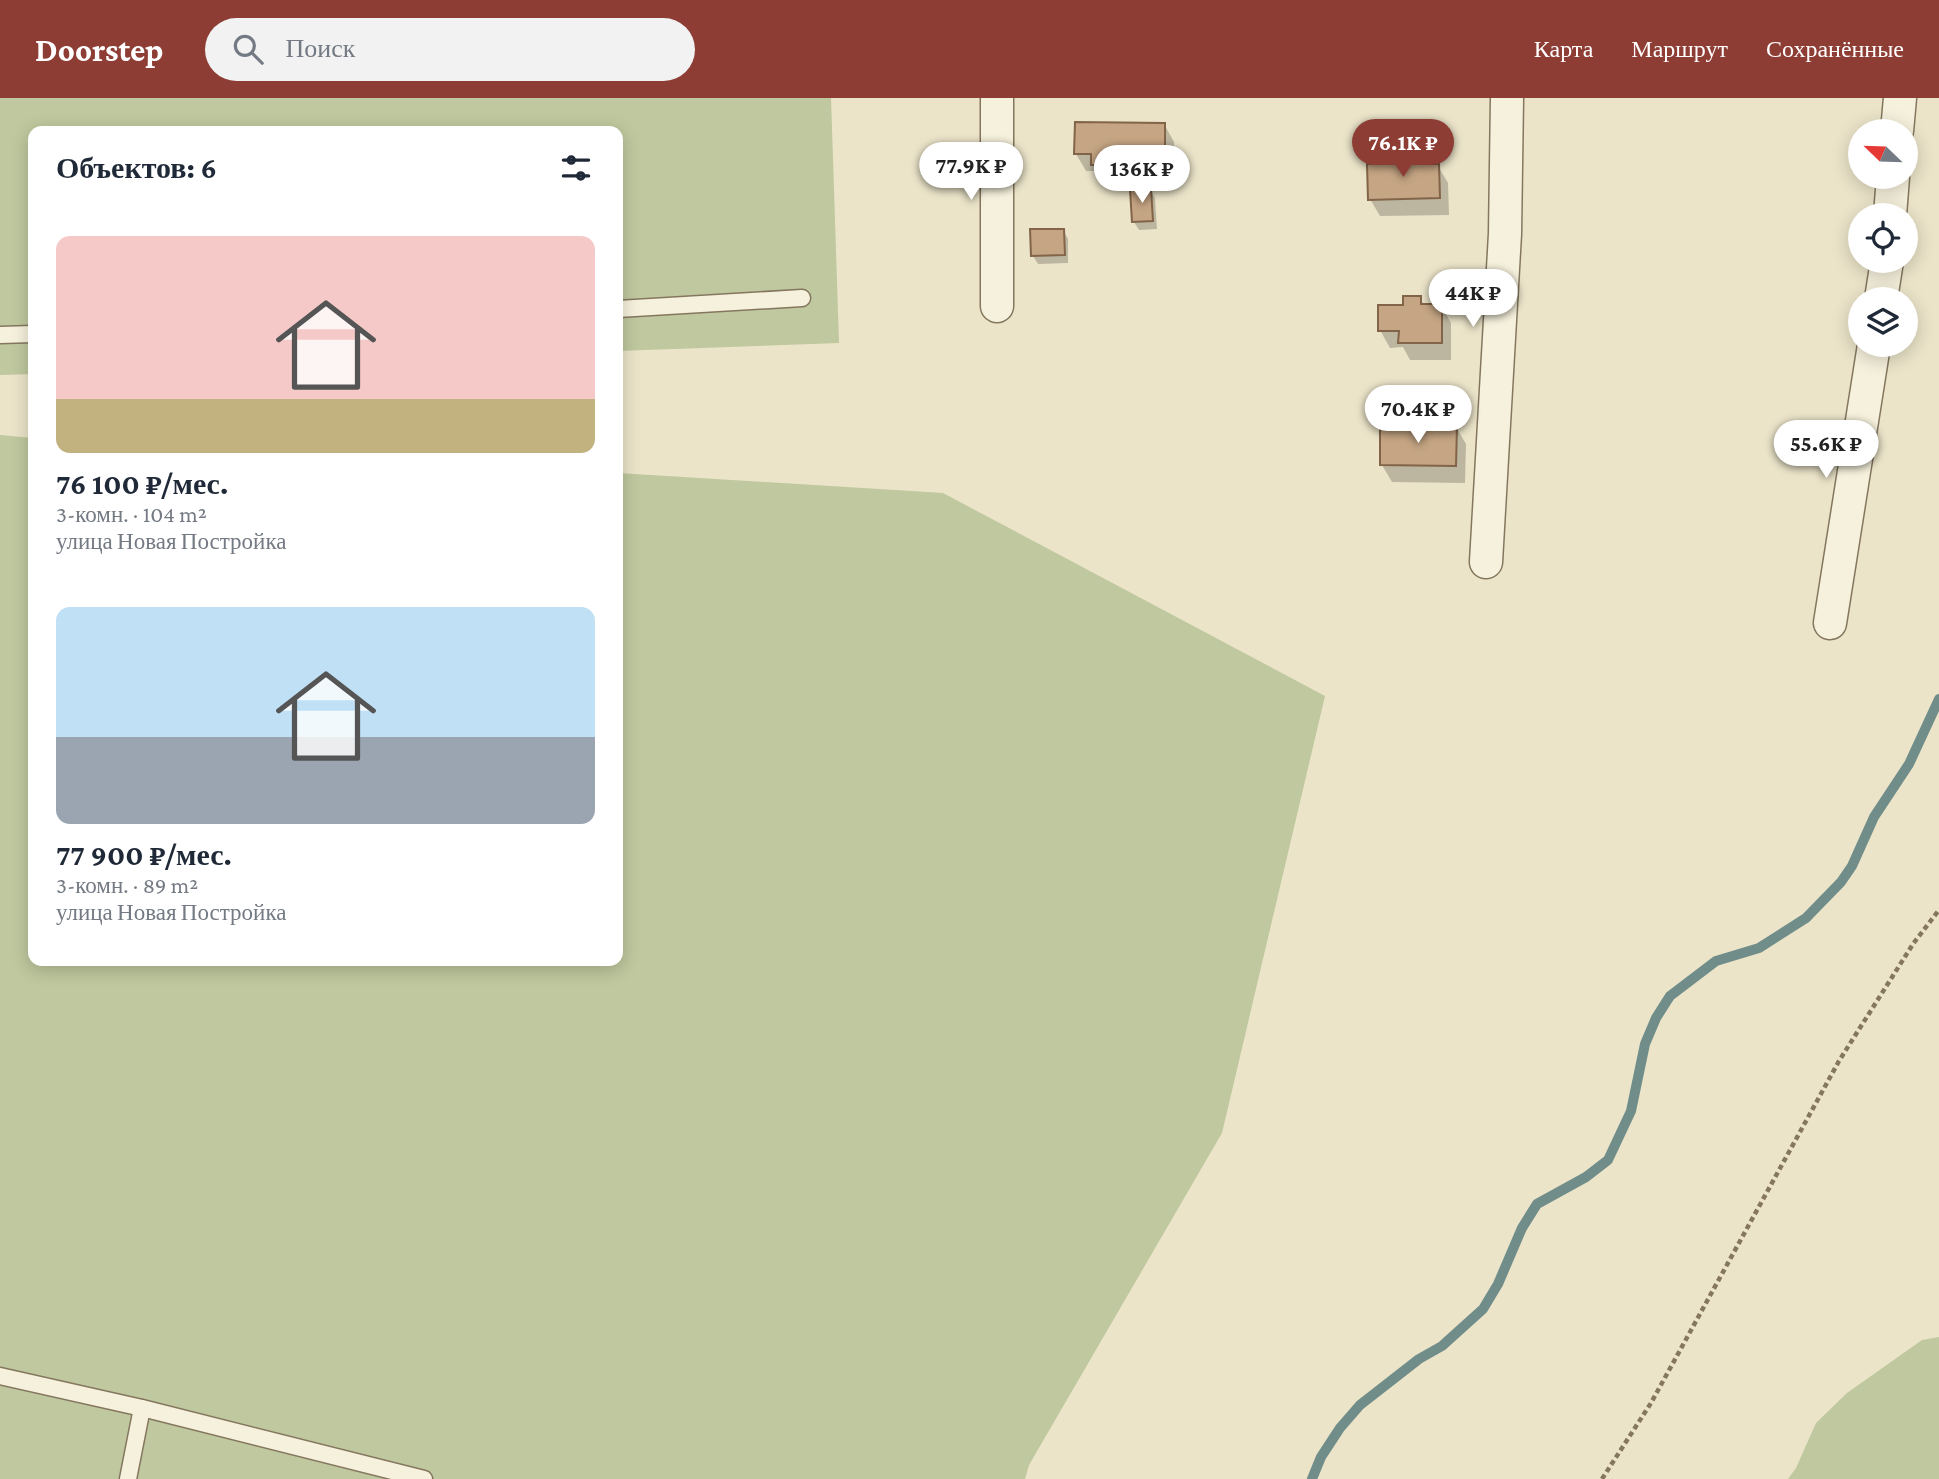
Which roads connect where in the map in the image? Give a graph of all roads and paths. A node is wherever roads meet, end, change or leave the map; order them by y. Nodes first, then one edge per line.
1 (997, 98) edge
2 (1507, 98) edge
3 (1900, 98) edge
4 (1898, 119) edge
5 (802, 298) dead end
6 (997, 306) dead end
7 (623, 309) edge
8 (28, 334) edge
9 (0, 335) edge
10 (1872, 357) edge
11 (1486, 562) dead end
12 (1830, 623) dead end
13 (1939, 910) edge
14 (0, 1376) edge
15 (142, 1408) junction
16 (128, 1479) edge
17 (424, 1479) edge
18 (1602, 1479) edge

1 - 6 street
2 - 11 street
3 - 4 street
5 - 7 lane
8 - 9 lane
10 - 12 street
13 - 18 path
14 - 15 lane
15 - 16 lane
15 - 17 lane

